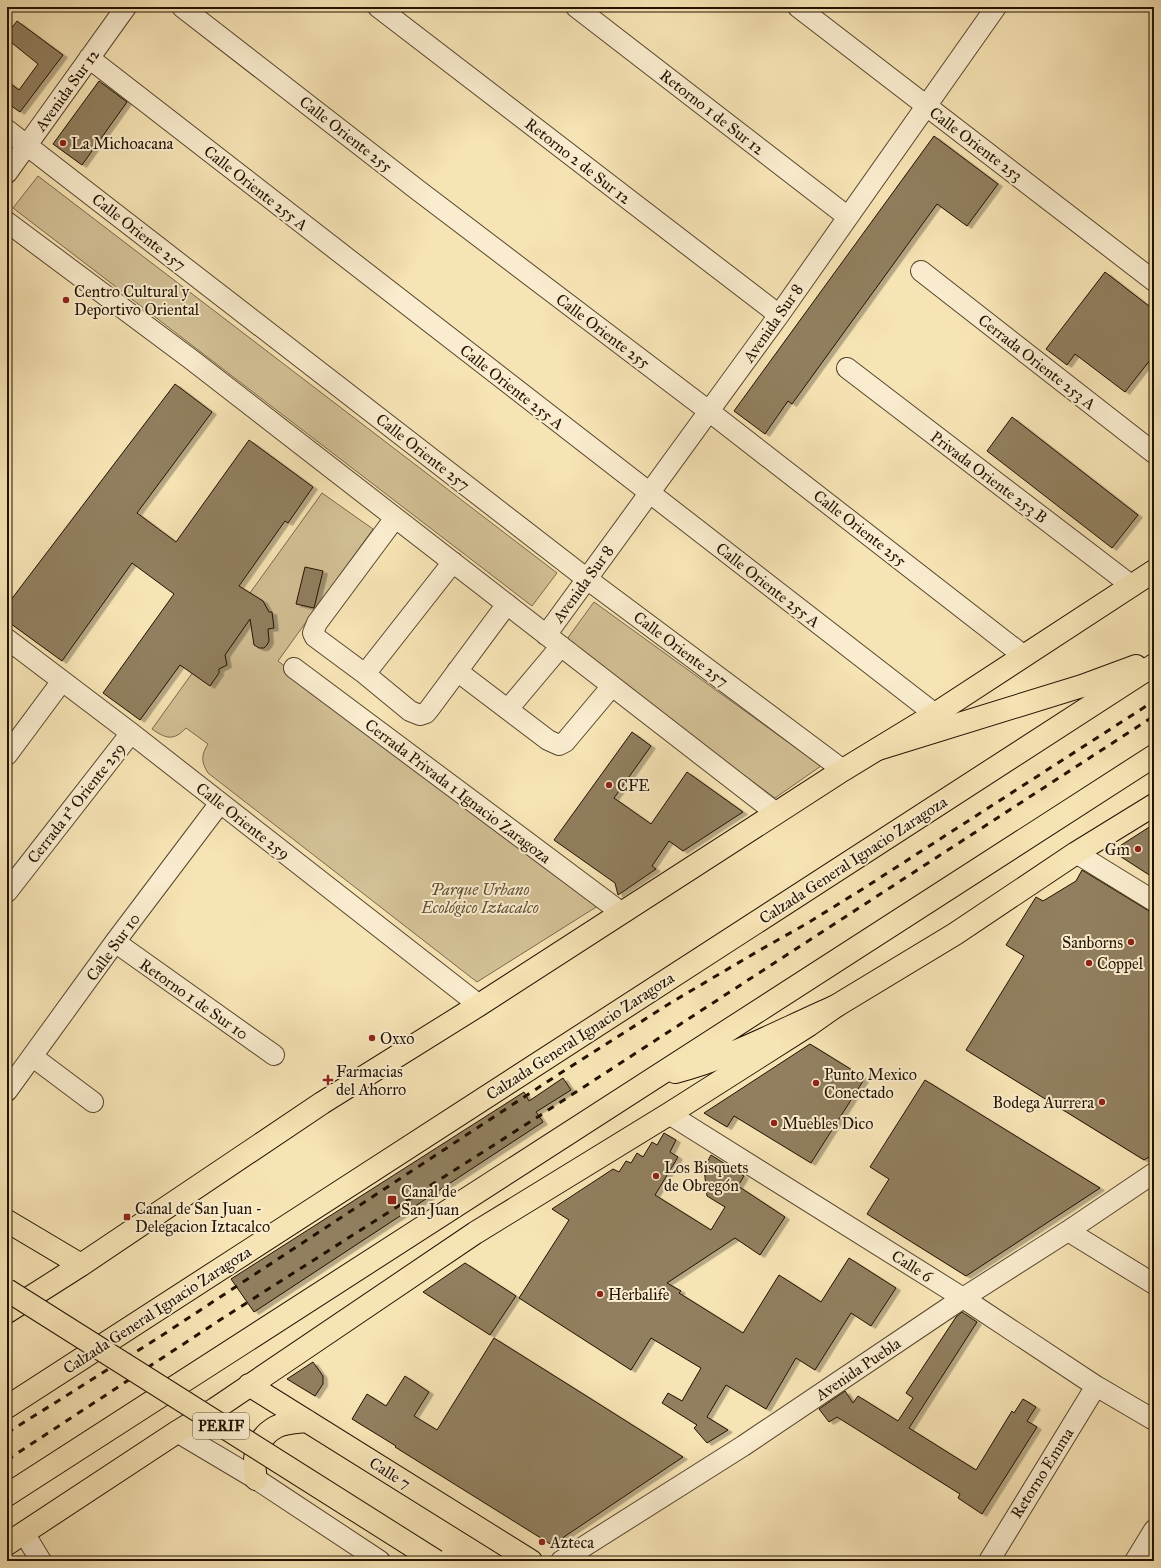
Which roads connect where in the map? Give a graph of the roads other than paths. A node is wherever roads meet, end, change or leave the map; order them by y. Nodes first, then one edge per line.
1 (126, 7) edge
2 (182, 7) edge
3 (378, 7) edge
4 (576, 7) edge
5 (798, 7) edge
6 (996, 7) edge
7 (89, 58) junction
8 (926, 105) junction
9 (7, 130) edge
10 (26, 145) junction
11 (7, 173) edge
12 (848, 217) junction
13 (7, 222) edge
14 (921, 271) dead end
15 (1154, 281) edge
16 (779, 315) junction
17 (847, 368) dead end
18 (710, 412) junction
19 (1154, 453) edge
20 (649, 493) junction
21 (395, 518) junction
22 (453, 562) junction
23 (1154, 571) edge
24 (587, 579) junction
25 (1132, 586) junction
26 (507, 604) junction
27 (7, 639) edge
28 (553, 640) junction
29 (1024, 656) junction
30 (1154, 659) edge
31 (1154, 665) edge
32 (294, 668) dead end
33 (457, 671) junction
34 (365, 674) junction
35 (62, 681) junction
36 (612, 686) junction
37 (508, 709) junction
38 (935, 714) junction
39 (131, 733) junction
40 (878, 750) junction
41 (7, 755) edge
42 (1154, 756) edge
43 (843, 770) junction
44 (220, 803) junction
45 (1154, 805) edge
46 (776, 813) junction
47 (1076, 853) junction
48 (7, 892) edge
49 (1154, 901) edge
50 (622, 913) junction
51 (115, 942) junction
52 (478, 1005) junction
53 (836, 1006) junction
54 (274, 1055) dead end
55 (33, 1057) junction
56 (653, 1078) junction
57 (7, 1091) edge
58 (93, 1102) dead end
59 (669, 1114) junction
60 (1154, 1173) edge
61 (7, 1220) edge
62 (1068, 1231) junction
63 (81, 1265) junction
64 (1154, 1284) edge
65 (7, 1290) edge
66 (963, 1298) junction
67 (7, 1312) edge
68 (250, 1385) junction
69 (1096, 1386) junction
70 (7, 1407) edge
71 (1154, 1420) edge
72 (307, 1421) junction
73 (177, 1432) junction
74 (256, 1479) junction
75 (7, 1495) edge
76 (1154, 1530) edge
77 (16, 1539) edge
78 (41, 1561) edge
79 (380, 1561) edge
80 (436, 1561) edge
81 (531, 1561) edge
82 (561, 1561) edge
83 (989, 1561) edge
84 (1135, 1561) edge

1 - 7 street, Avenida Sur 12
2 - 18 street, Calle Oriente 255
3 - 16 street, Retorno 2 de Sur 12
4 - 12 street, Retorno 1 de Sur 12
5 - 8 street, Calle Oriente 253
6 - 8 street, Avenida Sur 8
7 - 10 street, Avenida Sur 12
7 - 20 street, Calle Oriente 255 A
8 - 12 street, Avenida Sur 8
8 - 15 street, Calle Oriente 253
9 - 10 street, Calle Oriente 257
10 - 11 street, Avenida Sur 12
10 - 24 street, Calle Oriente 257
12 - 16 street, Avenida Sur 8
13 - 21 street
14 - 19 street, Cerrada Oriente 253 A
16 - 18 street, Avenida Sur 8
17 - 25 street, Privada Oriente 253 B
18 - 20 street, Avenida Sur 8
18 - 29 street, Calle Oriente 255
20 - 24 street, Avenida Sur 8
20 - 38 street, Calle Oriente 255 A
21 - 22 street
21 - 34 street
22 - 26 street
22 - 34 street
23 - 25 main road
24 - 28 street, Avenida Sur 8
24 - 43 street, Calle Oriente 257
25 - 29 main road
26 - 28 street
26 - 33 street
27 - 35 street, Calle Oriente 259
28 - 36 street
28 - 37 street, Avenida Sur 8
29 - 38 main road
30 - 40 main road
31 - 70 main road, Calzada General Ignacio Zaragoza
32 - 50 street, Cerrada Privada 1 Ignacio Zaragoza
33 - 34 street
33 - 37 street
35 - 39 street, Calle Oriente 259
35 - 41 street
36 - 37 street
36 - 46 street
38 - 40 main road
39 - 44 street, Calle Oriente 259
39 - 48 street, Cerrada 1ª Oriente 259
40 - 43 main road
42 - 56 main road
43 - 46 main road
44 - 51 street, Calle Sur 10
44 - 52 street, Calle Oriente 259
45 - 47 main road
46 - 50 main road
47 - 49 street
47 - 53 main road
50 - 52 main road
51 - 54 street, Retorno 1 de Sur 10
51 - 55 street, Calle Sur 10
52 - 63 main road
53 - 56 main road
53 - 59 main road
55 - 57 street, Calle Sur 10
55 - 58 street
56 - 75 main road
59 - 66 street, Calle 6
59 - 68 main road
60 - 62 street, Avenida Puebla
61 - 63 main road
62 - 64 street
62 - 66 street, Avenida Puebla
63 - 67 main road
65 - 80 main road, PERIF, bridge
66 - 69 street, Calle 6
66 - 82 street, Avenida Puebla
68 - 72 main road, Calle 7
68 - 73 main road
69 - 71 street, Calle 6
69 - 83 street, Retorno Emma
72 - 74 main road
72 - 81 main road, Calle 7
73 - 74 street
73 - 77 main road
74 - 79 street
76 - 84 street
77 - 78 street

